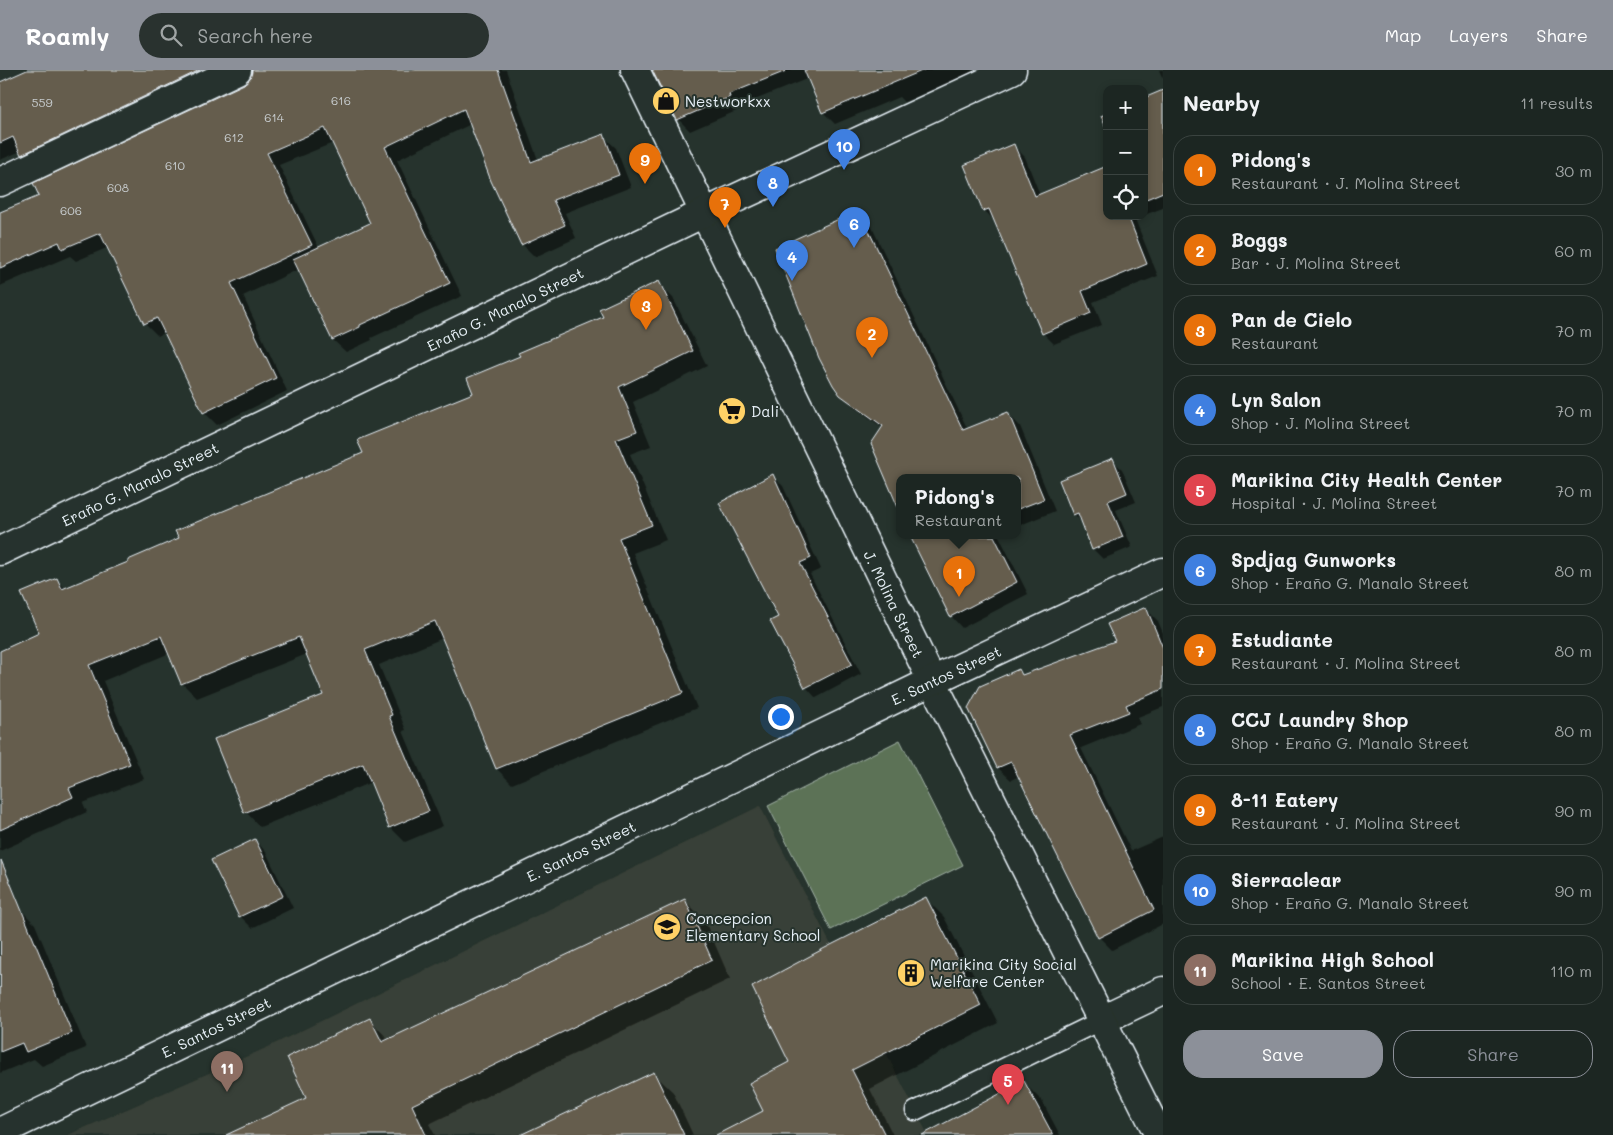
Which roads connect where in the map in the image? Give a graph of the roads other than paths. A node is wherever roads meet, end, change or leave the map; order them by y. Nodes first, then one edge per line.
1 (237, 70) edge
2 (634, 70) edge
3 (1012, 70) edge
4 (0, 182) edge
5 (704, 213) junction
6 (0, 550) edge
7 (1163, 572) edge
8 (932, 681) junction
9 (1163, 990) edge
10 (1102, 1020) junction
11 (915, 1111) dead end
12 (0, 1132) edge
13 (1158, 1135) edge

1 - 4 street
2 - 5 street, J. Molina Street
3 - 5 street, Eraño G. Manalo Street
5 - 6 street, Eraño G. Manalo Street
5 - 8 street, J. Molina Street
7 - 8 street, E. Santos Street
8 - 10 street, J. Molina Street
8 - 12 street, E. Santos Street
9 - 10 street
10 - 11 lane
10 - 13 street, J. Molina Street

